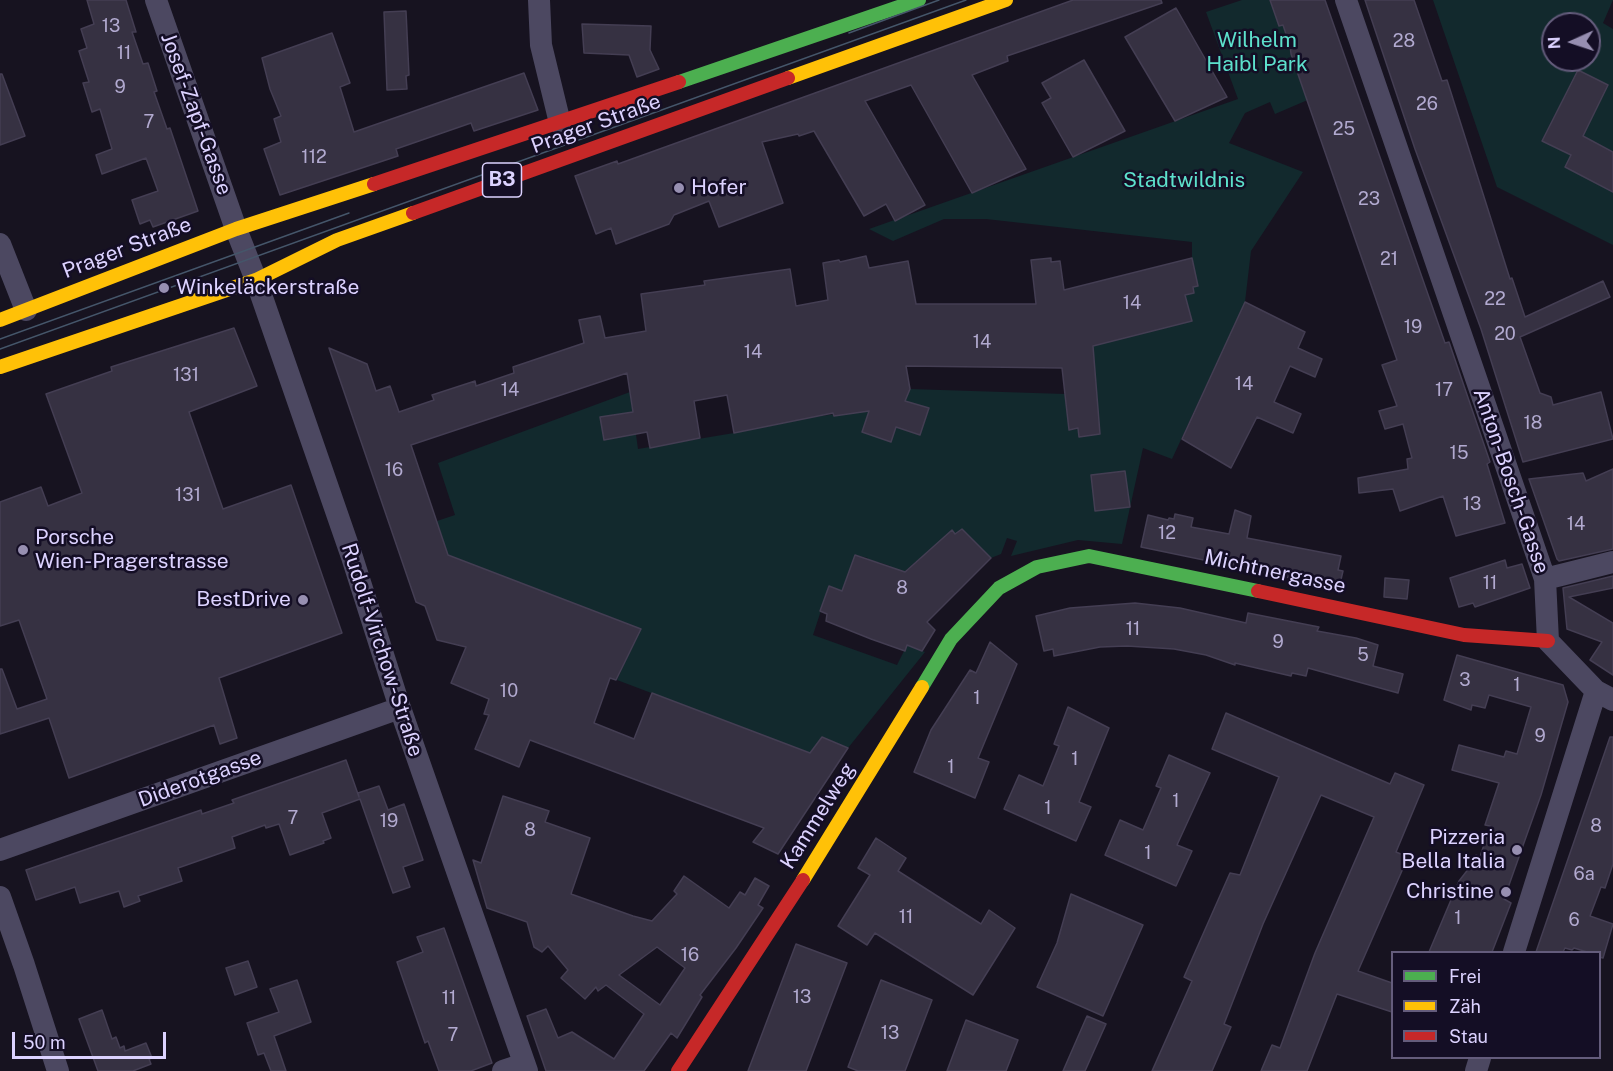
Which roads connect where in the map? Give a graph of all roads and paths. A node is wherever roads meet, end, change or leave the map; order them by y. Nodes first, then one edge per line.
1 (156, 0) edge
2 (539, 0) edge
3 (919, 0) edge
4 (1006, 0) edge
5 (1346, 0) edge
6 (560, 123) junction
7 (236, 229) junction
8 (0, 244) edge
9 (256, 280) junction
10 (0, 320) edge
11 (30, 325) junction
12 (38, 354) junction
13 (0, 367) edge
14 (1613, 562) edge
15 (1545, 579) junction
16 (999, 588) joint
17 (1548, 641) junction
18 (1605, 696) edge
19 (400, 708) junction
20 (0, 850) edge
21 (0, 897) edge
22 (1514, 951) edge
23 (518, 1069) edge
24 (57, 1071) edge
25 (678, 1071) edge

1 - 7 street, Josef-Zapf-Gasse
2 - 6 street
3 - 6 main road, Prager Straße / B3
4 - 9 main road, Prager Straße / B3
5 - 15 street, Anton-Bosch-Gasse
6 - 7 main road, Prager Straße / B3
7 - 9 street, Rudolf-Virchow-Straße
7 - 11 main road, Prager Straße / B3
8 - 11 street
9 - 12 main road, Prager Straße / B3
9 - 19 street, Rudolf-Virchow-Straße
10 - 11 main road, Prager Straße / B3
11 - 12 main road
12 - 13 main road, Prager Straße / B3
14 - 15 street
15 - 17 street, Anton-Bosch-Gasse
16 - 17 main road, Michtnergasse
16 - 25 main road, Kammelweg
17 - 18 street
18 - 22 street
19 - 20 street, Diderotgasse
19 - 23 street, Rudolf-Virchow-Straße
21 - 24 street

